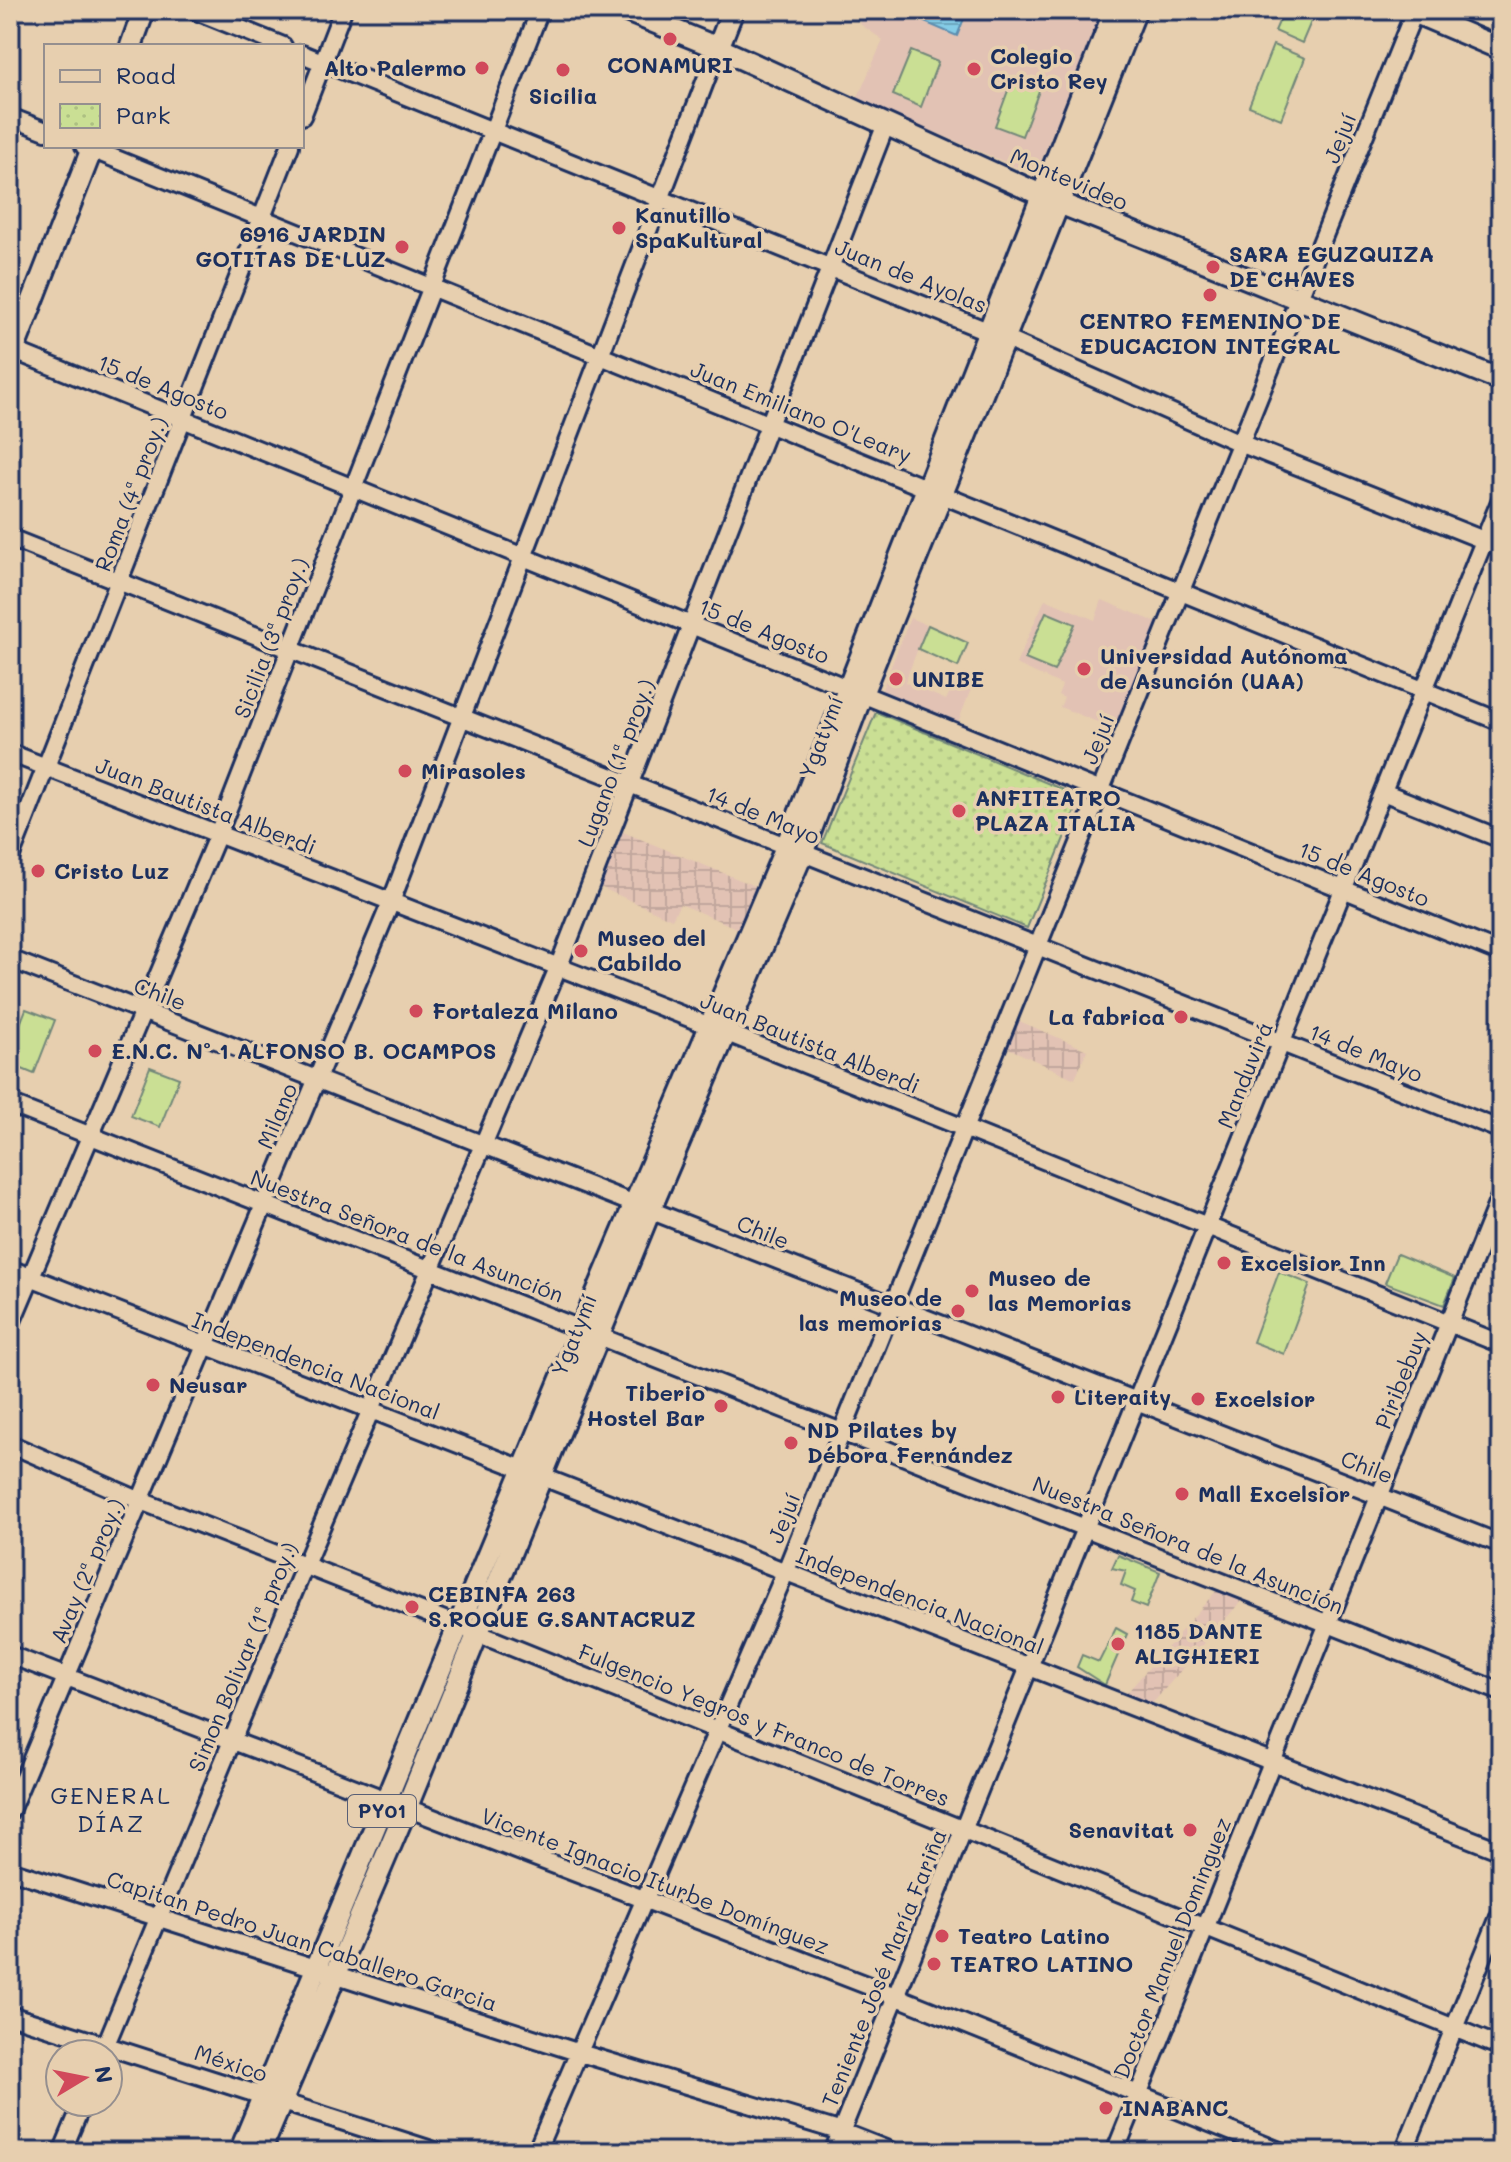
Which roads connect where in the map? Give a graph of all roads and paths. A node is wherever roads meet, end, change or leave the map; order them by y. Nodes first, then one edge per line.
1 (144, 10) edge
2 (194, 10) edge
3 (343, 10) edge
4 (540, 10) edge
5 (624, 10) edge
6 (733, 10) edge
7 (1115, 10) edge
8 (1136, 10) edge
9 (1413, 11) edge
10 (132, 44) edge
11 (278, 44) edge
12 (718, 48) junction
13 (1501, 49) edge
14 (304, 55) edge
15 (323, 62) junction
16 (304, 111) edge
17 (10, 117) edge
18 (886, 124) junction
19 (44, 130) edge
20 (492, 130) junction
21 (90, 148) edge
22 (92, 148) edge
23 (289, 148) edge
24 (660, 198) junction
25 (1051, 199) junction
26 (262, 218) junction
27 (831, 268) junction
28 (431, 286) junction
29 (1299, 299) junction
30 (996, 335) junction
31 (11, 352) edge
32 (600, 354) junction
33 (1501, 380) edge
34 (184, 419) junction
35 (771, 423) junction
36 (1240, 443) junction
37 (353, 488) junction
38 (935, 489) junction
39 (1501, 499) edge
40 (10, 538) edge
41 (1484, 540) junction
42 (1501, 547) edge
43 (523, 557) junction
44 (120, 582) junction
45 (1181, 591) junction
46 (694, 626) junction
47 (290, 649) junction
48 (854, 691) junction
49 (1424, 691) junction
50 (461, 718) junction
51 (1501, 722) edge
52 (10, 753) edge
53 (48, 768) junction
54 (632, 786) junction
55 (1100, 791) junction
56 (1383, 792) junction
57 (218, 834) junction
58 (1501, 839) edge
59 (794, 851) junction
60 (10, 858) edge
61 (1344, 889) junction
62 (391, 902) junction
63 (1037, 947) junction
64 (1501, 953) edge
65 (10, 959) edge
66 (558, 968) junction
67 (144, 1011) junction
68 (718, 1029) junction
69 (1282, 1044) junction
70 (316, 1079) junction
71 (10, 1104) edge
72 (964, 1128) junction
73 (1501, 1130) edge
74 (92, 1136) junction
75 (483, 1144) junction
76 (1501, 1194) edge
77 (264, 1203) junction
78 (642, 1207) junction
79 (1208, 1227) junction
80 (431, 1268) junction
81 (10, 1269) edge
82 (31, 1277) junction
83 (892, 1308) junction
84 (1448, 1323) junction
85 (10, 1326) edge
86 (591, 1332) junction
87 (1501, 1344) edge
88 (203, 1348) junction
89 (1138, 1402) junction
90 (371, 1411) junction
91 (842, 1431) junction
92 (10, 1444) edge
93 (532, 1473) junction
94 (1378, 1495) junction
95 (141, 1501) junction
96 (1087, 1528) junction
97 (1501, 1544) edge
98 (305, 1565) junction
99 (785, 1573) junction
100 (1326, 1623) junction
101 (468, 1629) junction
102 (10, 1655) edge
103 (1031, 1668) junction
104 (67, 1677) junction
105 (1501, 1692) edge
106 (718, 1731) junction
107 (232, 1741) junction
108 (1270, 1761) junction
109 (386, 1802) junction
110 (406, 1809) junction
111 (10, 1811) edge
112 (964, 1830) junction
113 (1501, 1851) edge
114 (10, 1870) edge
115 (645, 1901) junction
116 (1501, 1912) edge
117 (159, 1918) junction
118 (1204, 1927) junction
119 (326, 1972) junction
120 (895, 1996) junction
121 (10, 2015) edge
122 (1454, 2029) junction
123 (72, 2038) edge
124 (109, 2038) edge
125 (1501, 2047) edge
126 (580, 2053) junction
127 (124, 2056) edge
128 (1138, 2094) junction
129 (273, 2100) junction
130 (76, 2118) edge
131 (842, 2132) junction
132 (62, 2152) edge
133 (240, 2152) edge
134 (260, 2152) edge
135 (438, 2152) edge
136 (536, 2152) edge
137 (833, 2152) edge
138 (893, 2152) edge
139 (1115, 2152) edge
140 (1282, 2152) edge
141 (1404, 2152) edge

1 - 10 main road
2 - 11 street
3 - 15 street
4 - 20 street, Sicilia (3ª proy.)
5 - 12 main road, Montevideo
6 - 12 main road
7 - 25 main road, Ygatymí
8 - 25 main road, Ygatymí
9 - 13 main road
9 - 29 street, Jejuí
12 - 18 main road, Montevideo
12 - 24 street, Milano
14 - 15 street, Juan de Ayolas
15 - 16 street
15 - 20 street, Juan de Ayolas
17 - 19 street
18 - 25 main road, Montevideo
18 - 27 street, Lugano (1ª proy.)
20 - 24 street, Juan de Ayolas
20 - 28 street, Sicilia (3ª proy.)
21 - 31 main road
22 - 26 street, Juan Emiliano O'Leary
23 - 26 street, Roma (4ª proy.)
24 - 27 street, Juan de Ayolas
24 - 32 street, Milano
25 - 29 main road, Montevideo
25 - 30 main road, Ygatymí
26 - 28 street, Juan Emiliano O'Leary
26 - 34 street, Roma (4ª proy.)
27 - 30 street, Juan de Ayolas
27 - 35 street, Lugano (1ª proy.)
28 - 32 street, Juan Emiliano O'Leary
28 - 37 street, Sicilia (3ª proy.)
29 - 33 main road, Montevideo
29 - 36 street, Jejuí
30 - 36 street, Juan de Ayolas
30 - 38 main road, Ygatymí
31 - 34 street, 15 de Agosto
32 - 35 street, Juan Emiliano O'Leary
32 - 43 street, Milano
34 - 37 street, 15 de Agosto
34 - 44 street, Roma (4ª proy.)
35 - 38 street, Juan Emiliano O'Leary
35 - 46 street, Lugano (1ª proy.)
36 - 41 street, Juan de Ayolas
36 - 45 street, Jejuí
37 - 43 street, 15 de Agosto
37 - 47 street, Sicilia (3ª proy.)
38 - 45 street, Juan Emiliano O'Leary
38 - 48 main road, Ygatymí
39 - 41 street, Manduvirá
40 - 44 street, 14 de Mayo
41 - 42 street, Juan de Ayolas
41 - 49 street, Manduvirá
43 - 46 street, 15 de Agosto
43 - 50 street, Milano
44 - 47 street, 14 de Mayo
44 - 53 street, Roma (4ª proy.)
45 - 49 street, Juan Emiliano O'Leary
45 - 55 street, Jejuí
46 - 48 street, 15 de Agosto
46 - 54 street, Lugano (1ª proy.)
47 - 50 street, 14 de Mayo
47 - 57 street, Sicilia (3ª proy.)
48 - 55 street, 15 de Agosto
48 - 59 main road, Ygatymí
49 - 51 street, Juan Emiliano O'Leary
49 - 56 street, Manduvirá
50 - 54 street, 14 de Mayo
50 - 62 street, Milano
52 - 53 street, Juan Bautista Alberdi
53 - 57 street, Juan Bautista Alberdi
53 - 60 street, Roma (4ª proy.)
54 - 59 street, 14 de Mayo
54 - 66 street, Lugano (1ª proy.)
55 - 61 street, 15 de Agosto
55 - 63 street, Jejuí
56 - 58 street
56 - 61 street, Manduvirá
57 - 62 street, Juan Bautista Alberdi
57 - 67 street, Sicilia (3ª proy.)
59 - 63 street, 14 de Mayo
59 - 68 main road, Ygatymí
61 - 64 street, 15 de Agosto
61 - 69 street, Manduvirá
62 - 66 street, Juan Bautista Alberdi
62 - 70 street, Milano
63 - 69 street, 14 de Mayo
63 - 72 street, Jejuí
65 - 67 street, Chile
66 - 68 street, Juan Bautista Alberdi
66 - 75 street, Lugano (1ª proy.)
67 - 70 street, Chile
67 - 74 street, Sicilia (3ª proy.)
68 - 72 street, Juan Bautista Alberdi
68 - 78 main road, Ygatymí
69 - 73 street, 14 de Mayo
69 - 79 street, Manduvirá
70 - 75 street, Chile
70 - 77 street, Milano
71 - 74 street, Nuestra Señora de la Asunción
72 - 79 street, Juan Bautista Alberdi
72 - 83 street, Jejuí
74 - 77 street, Nuestra Señora de la Asunción
74 - 82 street, Sicilia (3ª proy.)
75 - 78 street, Chile
75 - 80 street, Lugano (1ª proy.)
76 - 84 street, Piribebuy
77 - 80 street, Nuestra Señora de la Asunción
77 - 88 street, Milano
78 - 83 street, Chile
78 - 86 main road, Ygatymí
79 - 84 street, Juan Bautista Alberdi
79 - 89 street, Manduvirá
80 - 86 street, Nuestra Señora de la Asunción
80 - 90 street, Lugano (1ª proy.)
81 - 82 street, Independencia Nacional
82 - 85 street, Sicilia (3ª proy.)
82 - 88 street, Independencia Nacional
83 - 89 street, Chile
83 - 91 street, Jejuí
84 - 87 street, Juan Bautista Alberdi
84 - 94 street, Piribebuy
86 - 91 street, Nuestra Señora de la Asunción
86 - 93 main road, Ygatymí
88 - 90 street, Independencia Nacional
88 - 95 street, Avay (2ª proy.)
89 - 94 street, Chile
89 - 96 street, Manduvirá
90 - 93 street, Independencia Nacional
90 - 98 street, Simon Bolivar (1ª proy.)
91 - 96 street, Nuestra Señora de la Asunción
91 - 99 street, Jejuí
92 - 95 street, Fulgencio Yegros y Franco de Torres
93 - 99 street, Independencia Nacional
93 - 101 main road, PY01
94 - 97 street, Chile
94 - 100 street, Piribebuy
95 - 98 street, Fulgencio Yegros y Franco de Torres
95 - 104 street, Avay (2ª proy.)
96 - 100 street, Nuestra Señora de la Asunción
96 - 103 street, Manduvirá
98 - 101 street, Fulgencio Yegros y Franco de Torres
98 - 107 street, Simon Bolivar (1ª proy.)
99 - 103 street, Independencia Nacional
99 - 106 street, Jejuí
100 - 105 street, Nuestra Señora de la Asunción
100 - 108 street, Piribebuy
101 - 106 street, Fulgencio Yegros y Franco de Torres
101 - 109 main road, PY01
101 - 110 main road, PY01
102 - 104 street, Vicente Ignacio Iturbe Domínguez
103 - 108 street, Independencia Nacional
103 - 112 street, Teniente José María Fariña
104 - 107 street, Vicente Ignacio Iturbe Domínguez
104 - 111 street, Avay (2ª proy.)
106 - 112 street, Fulgencio Yegros y Franco de Torres
106 - 115 street, Jejuí
107 - 109 street, Vicente Ignacio Iturbe Domínguez
107 - 117 street, Simon Bolivar (1ª proy.)
108 - 113 street, Independencia Nacional
108 - 118 street, Doctor Manuel Dominguez
109 - 110 street, Vicente Ignacio Iturbe Domínguez
109 - 119 main road, PY01
110 - 115 street, Vicente Ignacio Iturbe Domínguez
110 - 119 main road, PY01
112 - 118 street, Fulgencio Yegros y Franco de Torres
112 - 120 street, Teniente José María Fariña
114 - 117 street, Capitan Pedro Juan Caballero Garcia
115 - 120 street, Vicente Ignacio Iturbe Domínguez
115 - 126 street, Jejuí
116 - 122 street
117 - 119 street, Capitan Pedro Juan Caballero Garcia
117 - 124 street, Simon Bolivar (1ª proy.)
118 - 122 street, Fulgencio Yegros y Franco de Torres
118 - 128 street, Doctor Manuel Dominguez
119 - 126 street, Capitan Pedro Juan Caballero Garcia
119 - 129 main road, PY01
120 - 128 street, Vicente Ignacio Iturbe Domínguez
120 - 131 street, Teniente José María Fariña
121 - 123 street, México
122 - 125 street, Fulgencio Yegros y Franco de Torres
122 - 141 street
126 - 131 street, Capitan Pedro Juan Caballero Garcia
126 - 136 street, Jejuí
127 - 129 street, México
128 - 139 street, Doctor Manuel Dominguez
128 - 140 street, Vicente Ignacio Iturbe Domínguez
129 - 133 main road, PY01
129 - 134 main road, PY01
129 - 135 street, México
130 - 132 street
131 - 137 street, Teniente José María Fariña
131 - 138 street, Capitan Pedro Juan Caballero Garcia

